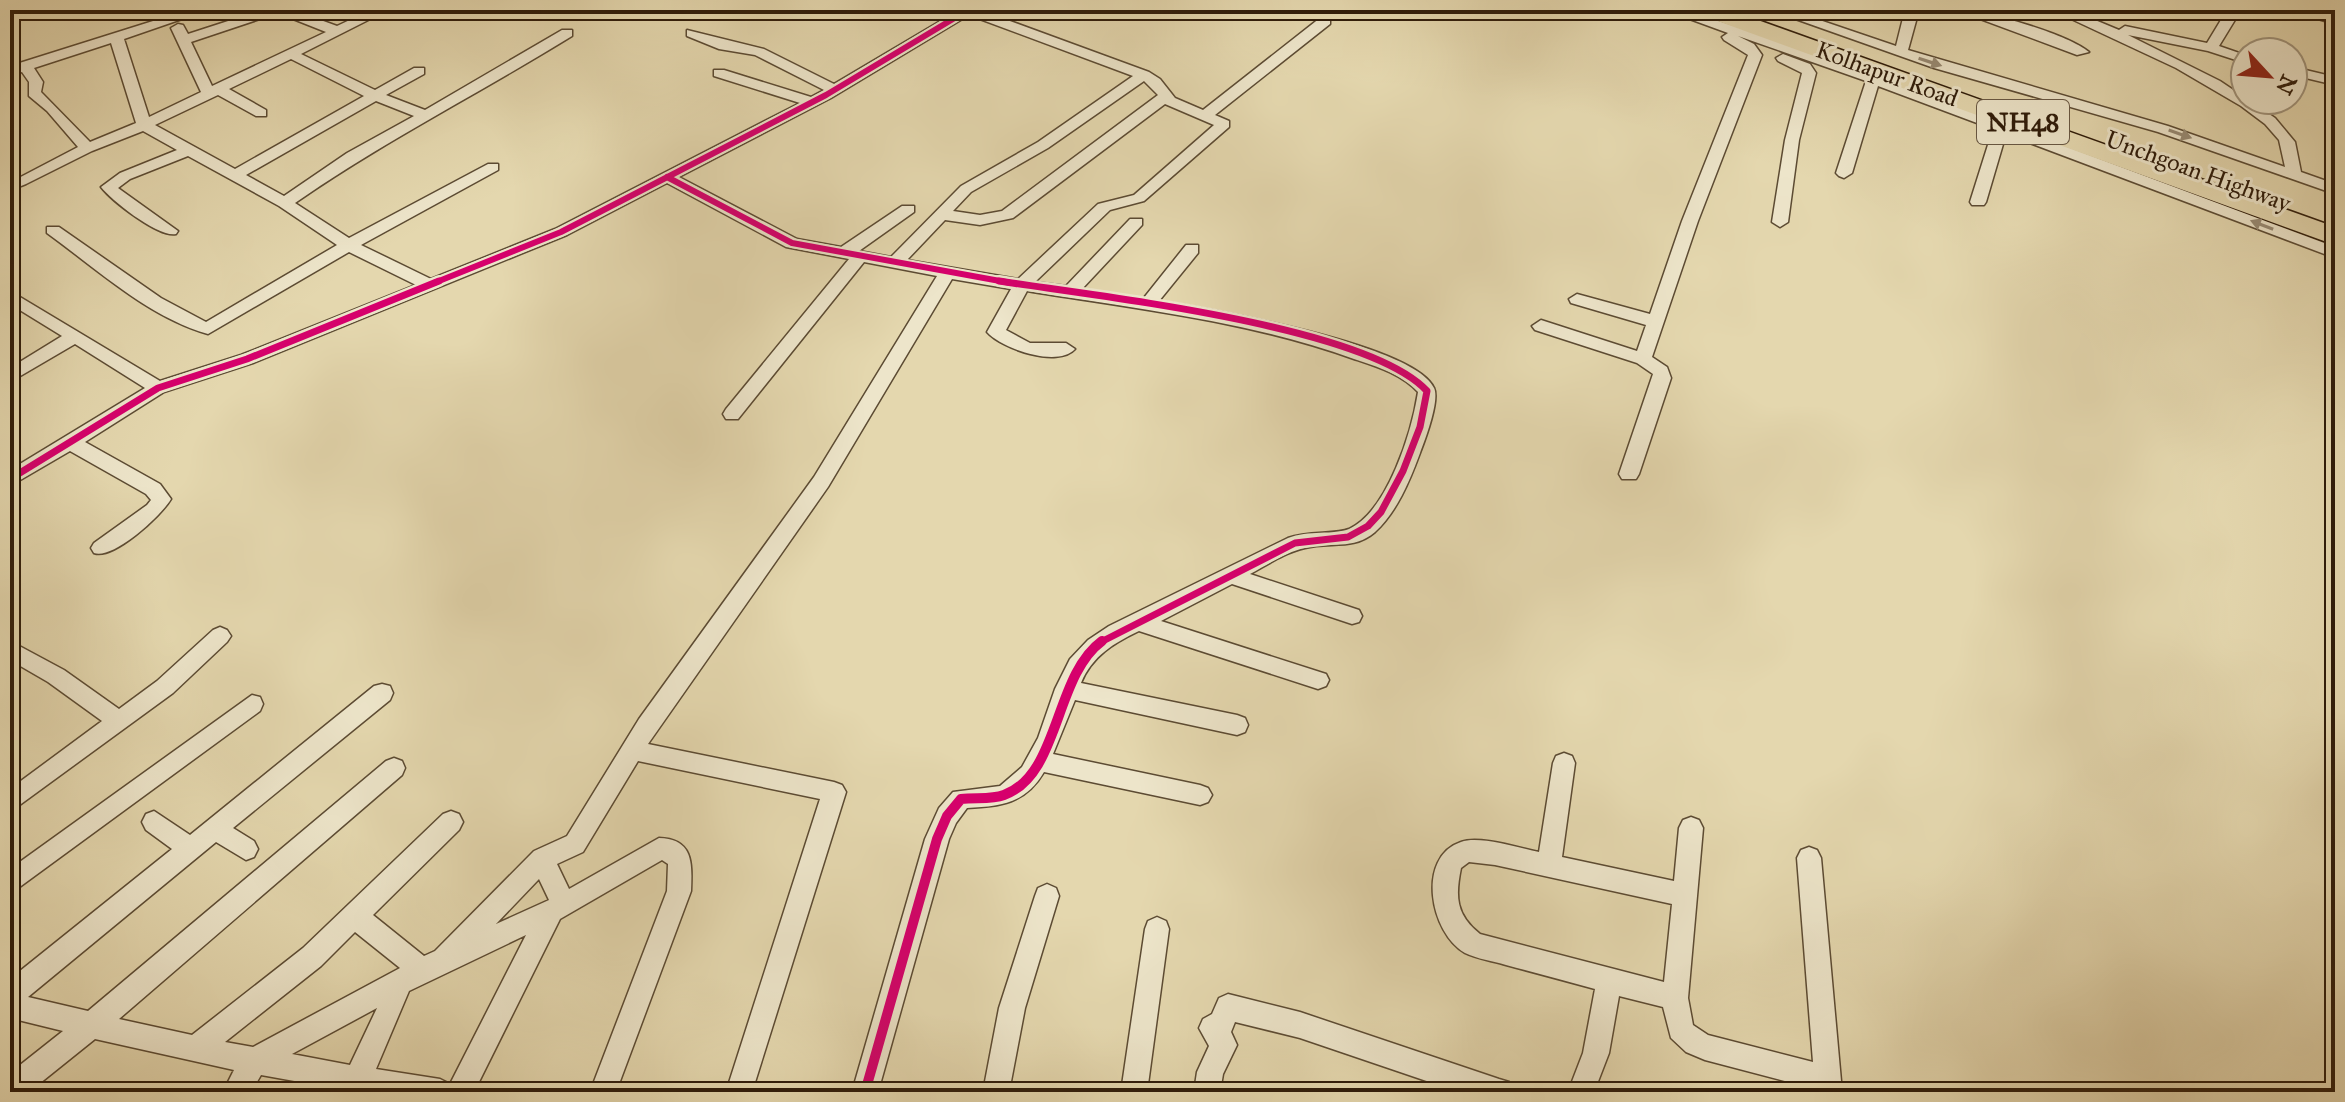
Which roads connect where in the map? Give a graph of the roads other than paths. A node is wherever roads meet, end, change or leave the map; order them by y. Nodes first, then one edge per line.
1 (201, 10) edge
2 (278, 10) edge
3 (381, 10) edge
4 (968, 10) edge
5 (1669, 10) edge
6 (1709, 10) edge
7 (1745, 10) edge
8 (1777, 10) edge
9 (1830, 10) edge
10 (1912, 10) edge
11 (1963, 10) edge
12 (2060, 10) edge
13 (2234, 10) edge
14 (2295, 10) edge
15 (174, 19) junction
16 (2335, 20) edge
17 (1325, 21) dead end
18 (2090, 23) junction
19 (1820, 25) junction
20 (337, 31) junction
21 (567, 33) dead end
22 (692, 33) dead end
23 (116, 36) junction
24 (184, 40) junction
25 (1749, 47) junction
26 (2211, 48) junction
27 (1901, 52) junction
28 (2082, 52) dead end
29 (291, 54) junction
30 (2229, 54) edge
31 (26, 66) junction
32 (10, 71) edge
33 (419, 71) dead end
34 (719, 73) dead end
35 (1144, 75) junction
36 (2309, 75) edge
37 (1873, 80) junction
38 (2335, 81) edge
39 (834, 90) junction
40 (214, 91) junction
41 (375, 96) junction
42 (1166, 96) junction
43 (812, 102) junction
44 (261, 113) dead end
45 (425, 115) junction
46 (1205, 116) junction
47 (144, 125) junction
48 (2000, 129) junction
49 (87, 148) junction
50 (187, 151) junction
51 (493, 167) dead end
52 (1844, 173) dead end
53 (2293, 174) junction
54 (233, 176) junction
55 (667, 177) junction
56 (21, 181) dead end
57 (2335, 189) edge
58 (1978, 202) dead end
59 (285, 203) junction
60 (908, 209) dead end
61 (939, 214) junction
62 (2335, 220) edge
63 (1136, 222) dead end
64 (1780, 222) dead end
65 (53, 230) dead end
66 (170, 231) dead end
67 (1100, 234) junction
68 (2335, 237) edge
69 (348, 245) junction
70 (1192, 249) dead end
71 (2335, 253) edge
72 (851, 256) junction
73 (894, 264) junction
74 (947, 273) junction
75 (1024, 283) junction
76 (430, 285) junction
77 (1071, 291) junction
78 (10, 296) edge
79 (1577, 299) dead end
80 (1149, 303) junction
81 (1656, 322) junction
82 (1541, 326) dead end
83 (75, 336) junction
84 (1066, 349) dead end
85 (1643, 359) junction
86 (10, 376) edge
87 (158, 388) junction
88 (732, 414) dead end
89 (70, 442) junction
90 (1629, 474) dead end
91 (10, 479) edge
92 (101, 548) dead end
93 (1231, 576) junction
94 (1352, 616) dead end
95 (1139, 622) junction
96 (220, 636) dead end
97 (10, 650) edge
98 (1318, 680) dead end
99 (1066, 689) junction
100 (382, 693) dead end
101 (252, 704) dead end
102 (119, 721) junction
103 (1237, 725) dead end
104 (632, 750) junction
105 (1039, 761) junction
106 (1564, 763) dead end
107 (394, 768) dead end
108 (1200, 795) dead end
109 (10, 802) edge
110 (154, 822) dead end
111 (451, 822) dead end
112 (1691, 828) dead end
113 (215, 829) junction
114 (190, 849) junction
115 (246, 849) dead end
116 (1809, 858) dead end
117 (542, 859) junction
118 (1549, 865) junction
119 (10, 883) edge
120 (1685, 895) junction
121 (1047, 896) dead end
122 (557, 908) junction
123 (354, 915) junction
124 (1157, 929) dead end
125 (422, 971) junction
126 (1609, 981) junction
127 (10, 995) edge
128 (1675, 998) junction
129 (10, 1005) edge
130 (91, 1026) junction
131 (197, 1047) junction
132 (255, 1060) junction
133 (1829, 1085) edge
134 (354, 1086) edge
135 (10, 1090) edge
136 (236, 1092) edge
137 (440, 1092) edge
138 (460, 1092) edge
139 (603, 1092) edge
140 (739, 1092) edge
141 (865, 1092) edge
142 (996, 1092) edge
143 (1134, 1092) edge
144 (1207, 1092) edge
145 (1499, 1092) edge
146 (1581, 1092) edge

1 - 15 street
2 - 20 street
2 - 24 street
3 - 20 street
4 - 35 street
4 - 39 street
5 - 25 street
5 - 37 street
6 - 68 highway, Kolhapur Road / NH48
7 - 62 highway, Unchgoan Highway / NH48
8 - 19 street
9 - 19 street
10 - 27 street
11 - 28 street
12 - 18 street
13 - 26 street
14 - 16 street
15 - 23 street
15 - 24 street
17 - 46 street
18 - 26 street
18 - 53 street
19 - 27 street
20 - 29 street
21 - 45 street
22 - 39 street
23 - 31 street
23 - 47 street
24 - 40 street
25 - 64 street
25 - 81 street
26 - 30 street
27 -> 53 street
29 - 40 street
29 - 41 street
31 - 32 street
31 - 49 street
33 - 41 street
34 - 43 street
35 - 42 street
35 - 61 street
36 - 38 street
37 - 48 street
37 - 52 street
39 - 43 street
40 - 44 street
40 - 47 street
41 - 45 street
41 - 54 street
42 - 46 street
42 - 61 street
43 - 55 street
45 - 59 street
46 - 67 street
47 - 49 street
47 - 50 street
48 - 58 street
71 -> 48 street
49 - 56 street
50 - 54 street
50 - 66 street
51 - 69 street
53 - 57 street
54 - 59 street
55 - 72 street
55 - 76 street
59 - 69 street
60 - 72 street
61 - 73 street
63 - 67 street
65 - 69 street
67 - 75 street
67 - 77 street
69 - 76 street
70 - 80 street
72 - 73 street
72 - 88 street
73 - 74 street
74 - 75 street
74 - 104 street
75 - 77 street
75 - 84 street
76 - 87 street
77 - 80 street
78 - 83 street
79 - 81 street
80 - 93 street
81 - 85 street
82 - 85 street
83 - 86 street
83 - 87 street
85 - 90 street
87 - 89 street
89 - 91 street
89 - 92 street
93 - 94 street
93 - 95 street
95 - 98 street
95 - 99 street
96 - 102 street
97 - 102 street
99 - 103 street
99 - 105 street
100 - 113 street
101 - 119 street
102 - 109 street
104 - 117 street
104 - 140 street
105 - 108 street
105 - 141 street
106 - 118 street
107 - 130 street
110 - 114 street
111 - 123 street
112 - 120 street
113 - 114 street
113 - 115 street
114 - 127 street
116 - 133 street
117 - 122 street
117 - 125 street
118 - 120 street
118 - 126 street
120 - 128 street
121 - 142 street
122 - 125 street
122 - 138 street
122 - 139 street
123 - 125 street
123 - 131 street
124 - 143 street
125 - 132 street
125 - 134 street
126 - 128 street
126 - 146 street
128 - 133 street
129 - 130 street
130 - 131 street
130 - 135 street
131 - 132 street
132 - 134 street
132 - 136 street
134 - 137 street
144 - 145 street

